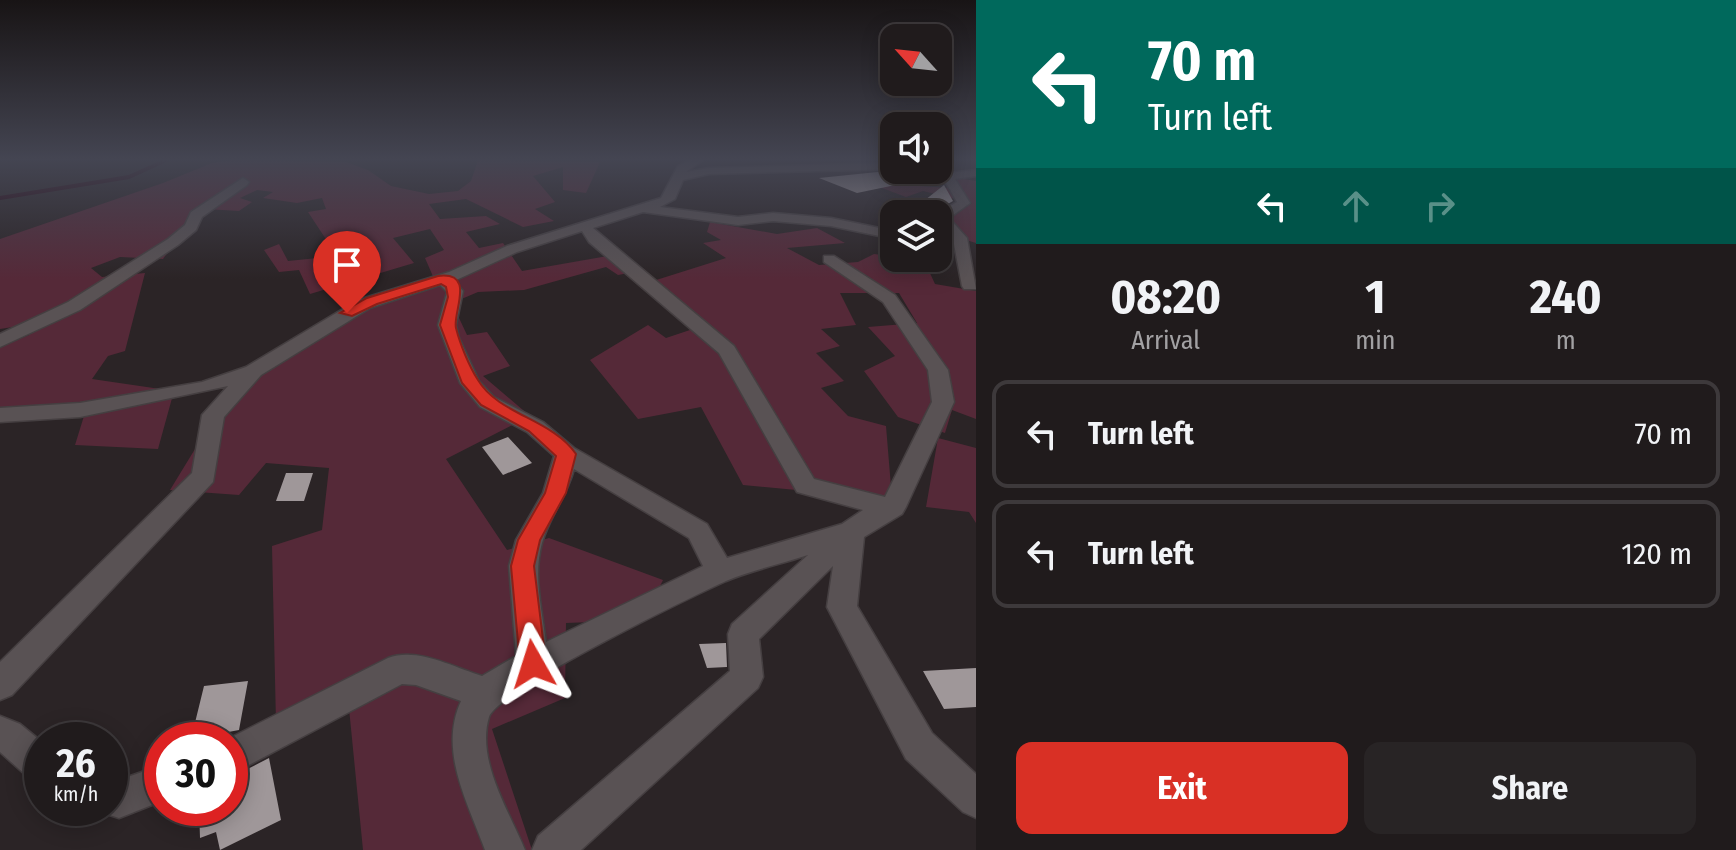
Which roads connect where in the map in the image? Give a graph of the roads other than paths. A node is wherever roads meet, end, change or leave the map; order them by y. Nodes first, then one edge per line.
1 (218, 200) edge
2 (663, 200) edge
3 (970, 204) edge
4 (644, 209) junction
5 (586, 227) junction
6 (880, 232) edge
7 (952, 238) edge
8 (960, 238) junction
9 (976, 240) edge
10 (829, 259) dead end
11 (443, 279) junction
12 (970, 286) dead end
13 (0, 341) edge
14 (253, 371) junction
15 (0, 415) edge
16 (566, 454) junction
17 (887, 507) junction
18 (851, 532) junction
19 (720, 571) junction
20 (533, 664) junction
21 (0, 684) edge
22 (484, 693) junction
23 (0, 733) edge
24 (248, 748) edge
25 (24, 750) edge
26 (976, 799) edge
27 (505, 850) edge
28 (552, 850) edge

1 - 13 street
2 - 4 street
3 - 8 street
4 - 5 street
4 - 6 street
5 - 11 street
5 - 17 street
7 - 8 street
8 - 9 street
8 - 12 street
10 - 17 street
11 - 14 street
11 - 16 street
14 - 15 street
14 - 21 street
16 - 19 street
16 - 20 street
17 - 18 street
18 - 19 street
18 - 26 street
18 - 28 street
19 - 20 street
20 - 22 street
22 - 24 street
22 - 27 street
23 - 25 street

